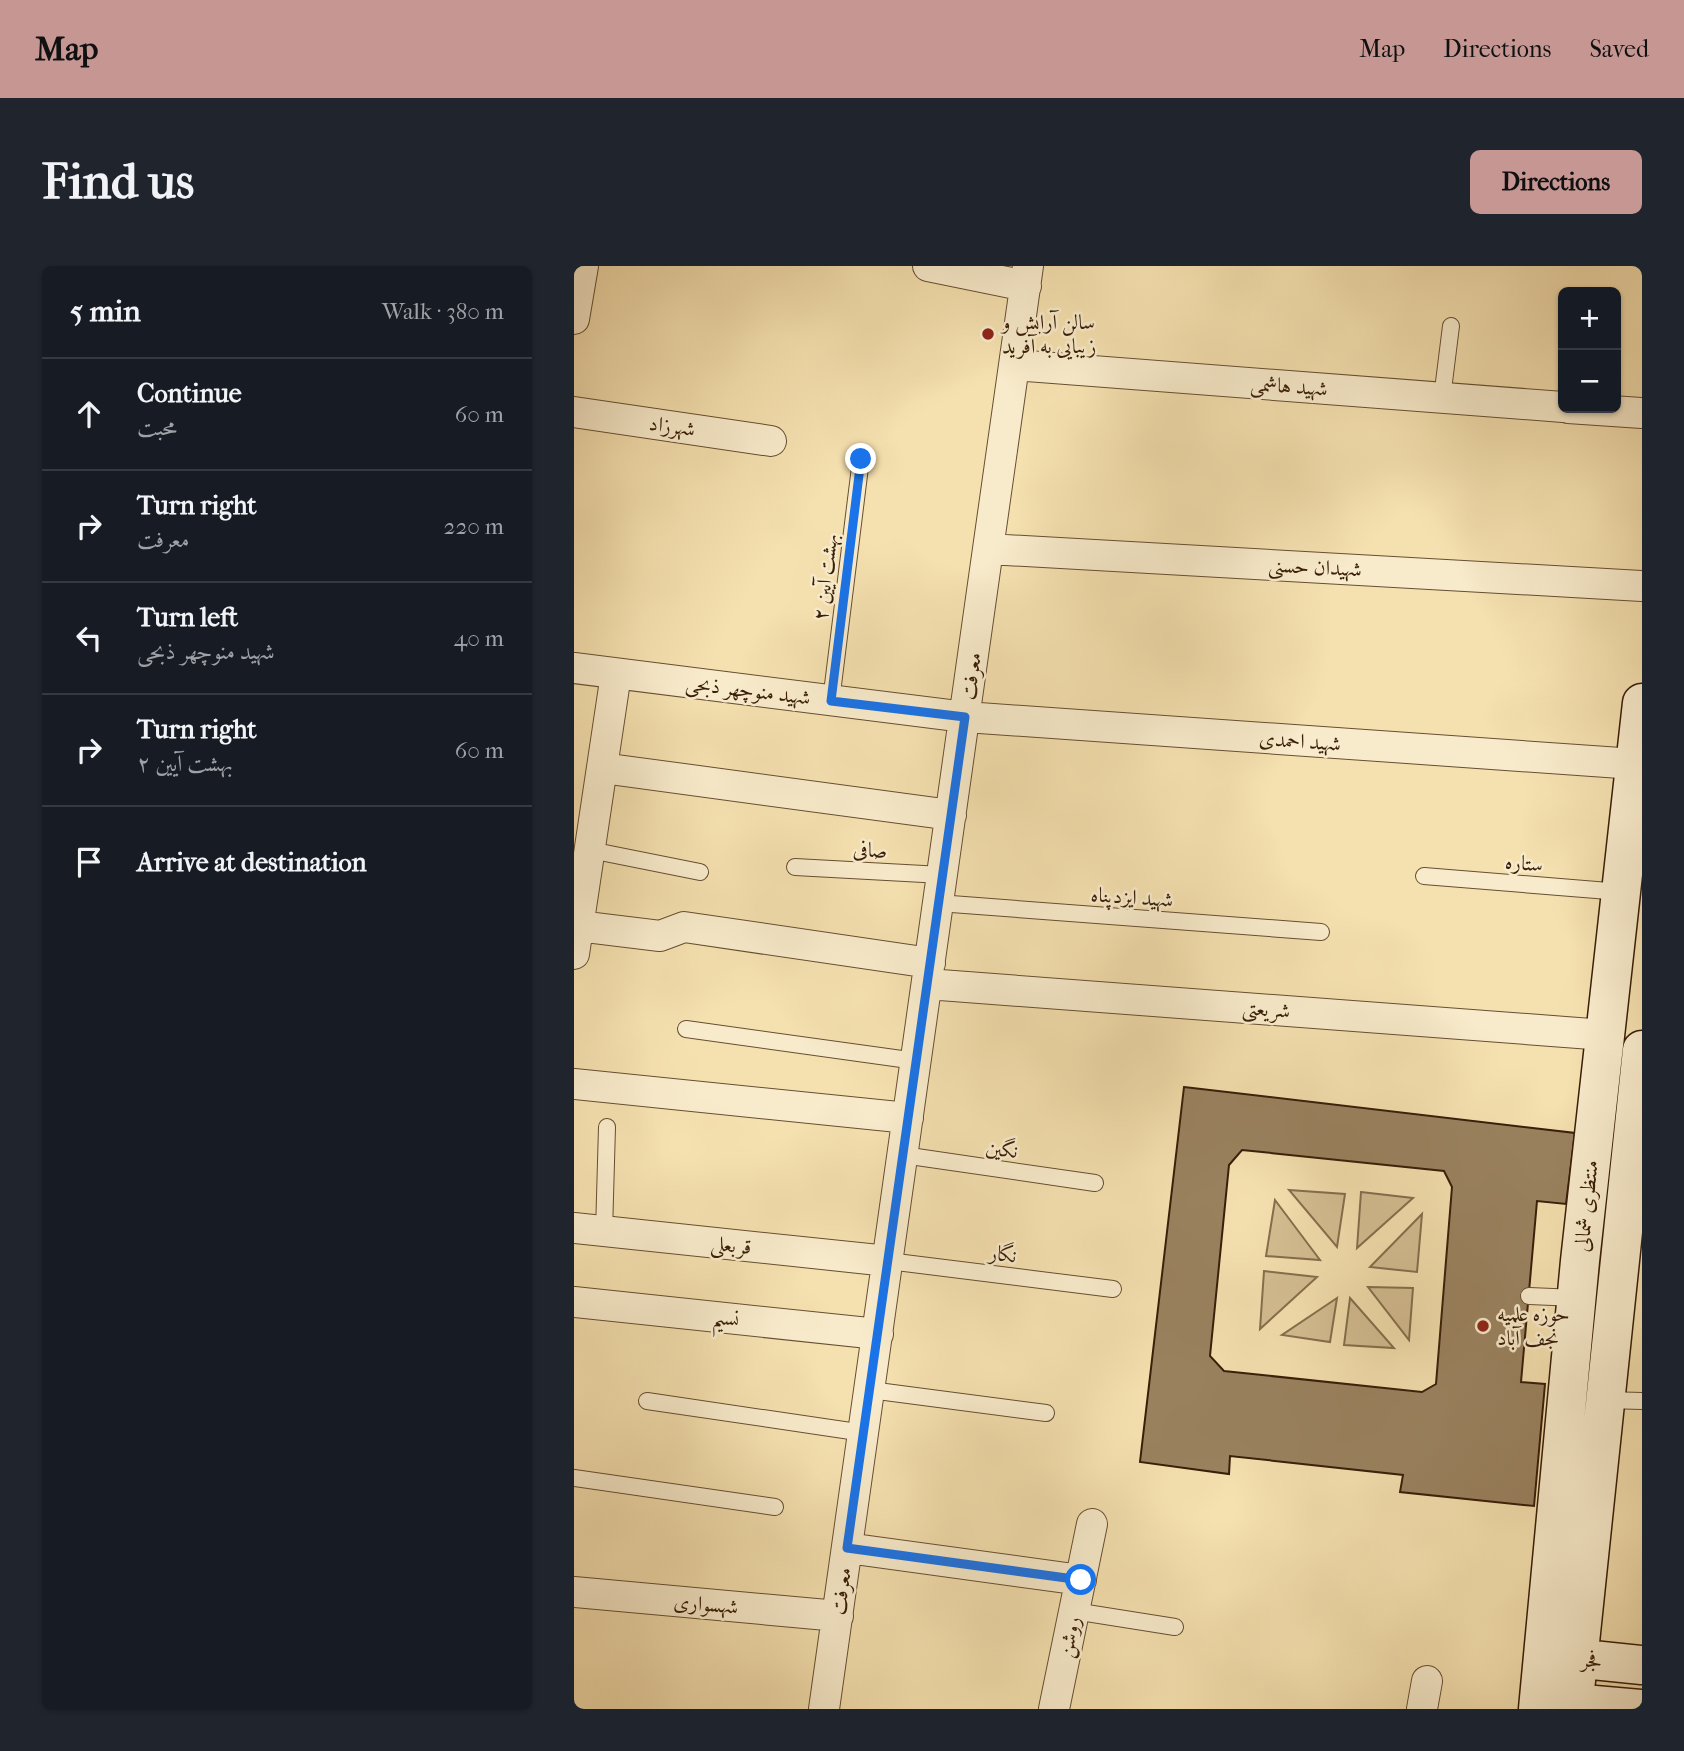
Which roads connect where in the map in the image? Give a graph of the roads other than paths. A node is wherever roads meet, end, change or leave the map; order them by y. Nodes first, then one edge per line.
1 (583, 266) edge
2 (928, 266) edge
3 (1027, 276) edge
4 (574, 319) edge
5 (1451, 327) dead end
6 (1014, 365) junction
7 (1442, 398) junction
8 (1558, 407) edge
9 (574, 412) edge
10 (1621, 412) edge
11 (1642, 413) edge
12 (771, 441) dead end
13 (861, 459) dead end
14 (988, 549) junction
15 (1642, 586) edge
16 (574, 668) edge
17 (616, 674) junction
18 (831, 701) junction
19 (1642, 704) edge
20 (965, 717) junction
21 (1635, 764) junction
22 (602, 768) junction
23 (951, 815) junction
24 (590, 850) junction
25 (795, 867) dead end
26 (700, 872) dead end
27 (1424, 876) dead end
28 (940, 889) junction
29 (1621, 892) junction
30 (579, 893) edge
31 (1321, 932) dead end
32 (576, 940) edge
33 (928, 973) junction
34 (686, 1029) dead end
35 (1605, 1035) junction
36 (1642, 1050) edge
37 (916, 1061) junction
38 (574, 1084) edge
39 (908, 1118) junction
40 (607, 1127) dead end
41 (903, 1156) junction
42 (1095, 1183) dead end
43 (574, 1228) edge
44 (604, 1232) junction
45 (888, 1261) junction
46 (1631, 1264) edge
47 (1113, 1289) dead end
48 (1528, 1296) dead end
49 (1577, 1298) junction
50 (574, 1303) edge
51 (878, 1334) junction
52 (870, 1390) junction
53 (647, 1401) dead end
54 (1624, 1401) edge
55 (1046, 1413) dead end
56 (863, 1433) junction
57 (574, 1478) edge
58 (775, 1507) dead end
59 (1092, 1524) dead end
60 (847, 1548) junction
61 (1081, 1580) junction
62 (574, 1592) edge
63 (1074, 1611) junction
64 (838, 1616) junction
65 (1175, 1627) dead end
66 (1560, 1657) junction
67 (1642, 1665) edge
68 (1555, 1706) edge
69 (824, 1709) edge
70 (1054, 1709) edge
71 (1641, 1709) edge

1 - 4 street
2 - 3 street
3 - 6 street, معرفت
5 - 7 lane
6 - 7 street, شهید هاشمی
6 - 14 street, معرفت
7 - 8 street, شهید هاشمی
9 - 12 street, شهرزاد
10 - 11 street, شهید هاشمی
13 - 18 lane, بهشت آیین ۲
14 - 15 street, شهیدان حسنی
14 - 20 street, معرفت
16 - 17 street, شهید منوچهر ذبحی
17 - 18 street, شهید منوچهر ذبحی
17 - 22 street
18 - 20 street, شهید منوچهر ذبحی
19 - 21 main road, منتظری شمالی
20 - 21 street, شهید احمدی
20 - 23 street, معرفت
21 - 29 main road, منتظری شمالی
22 - 23 street
22 - 24 street
23 - 28 street, معرفت
24 - 26 lane
24 - 30 street
25 - 28 lane, صافی
27 - 29 lane, ستاره
28 - 31 lane, شهید ایزدپناه
28 - 33 street, معرفت
29 - 35 main road, منتظری شمالی
30 - 32 street
32 - 33 street, شریعتی
33 - 35 street, شریعتی
33 - 37 street, معرفت
34 - 37 lane
35 - 49 main road, منتظری شمالی
36 - 46 main road, منتظری شمالی
37 - 39 street, معرفت
38 - 39 street
39 - 41 street, معرفت
40 - 44 lane
41 - 42 lane, نگین
41 - 45 street, معرفت
43 - 44 street, قربعلی
44 - 45 street, قربعلی
45 - 47 lane, نگار
45 - 51 street, معرفت
46 - 54 main road, منتظری شمالی
48 - 49 lane
49 - 66 main road, منتظری شمالی
50 - 51 street, نسیم
51 - 52 street, معرفت
52 - 55 lane
52 - 56 street, معرفت
53 - 56 lane
54 - 66 main road, منتظری شمالی
56 - 60 street, معرفت
57 - 58 lane
59 - 61 street, روشن
60 - 61 street
60 - 64 street, معرفت
61 - 63 street, روشن
62 - 64 street, شهسواری
63 - 65 lane
63 - 70 street, روشن
64 - 69 street, معرفت
66 - 67 main road, فجر
66 - 68 main road, منتظری شمالی
68 - 71 main road

